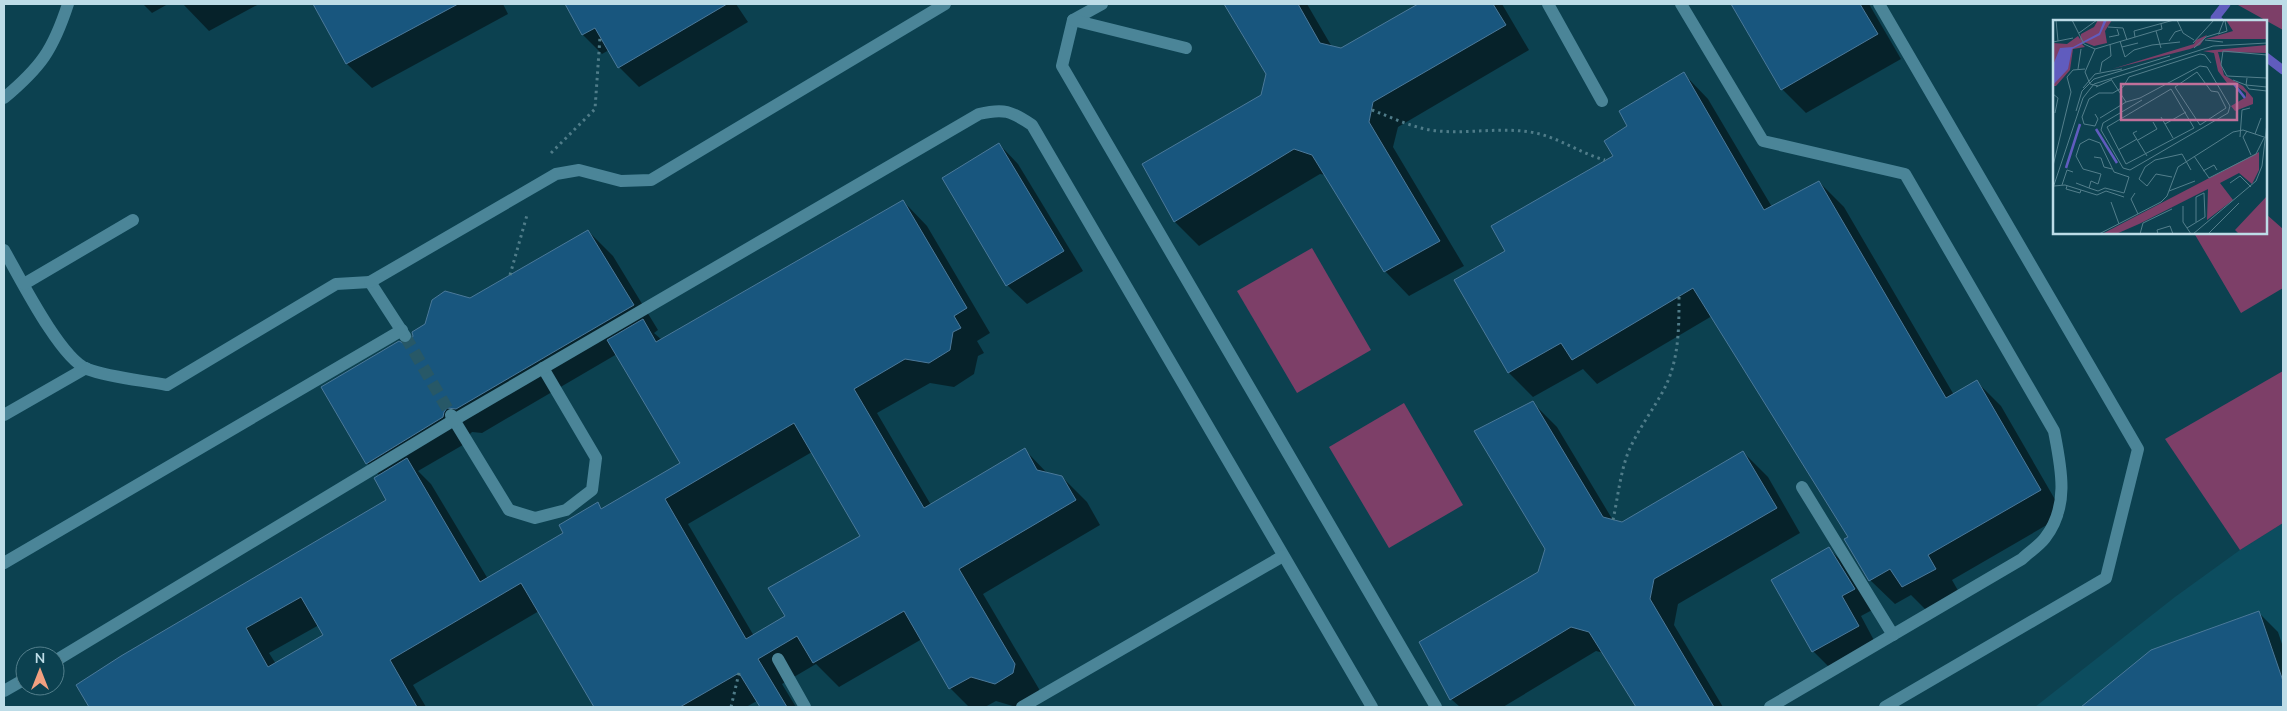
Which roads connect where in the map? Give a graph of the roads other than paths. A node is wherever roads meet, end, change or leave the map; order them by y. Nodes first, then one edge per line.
1 (68, 4) edge
2 (945, 4) edge
3 (1102, 4) edge
4 (1548, 4) edge
5 (1681, 4) edge
6 (1879, 4) edge
7 (1073, 20) junction
8 (1186, 48) dead end
9 (4, 98) edge
10 (1602, 101) dead end
11 (133, 220) dead end
12 (4, 250) edge
13 (370, 282) junction
14 (24, 284) junction
15 (86, 368) junction
16 (543, 368) junction
17 (4, 415) edge
18 (452, 418) junction
19 (1802, 487) dead end
20 (1283, 556) junction
21 (4, 563) edge
22 (1893, 635) junction
23 (65, 655) edge
24 (778, 659) dead end
25 (15, 685) edge
26 (4, 691) edge
27 (806, 707) edge
28 (1022, 707) edge
29 (1372, 707) edge
30 (1436, 707) edge
31 (1770, 707) edge
32 (1885, 707) edge

1 - 9 street
2 - 13 street
3 - 7 street
4 - 10 street
5 - 22 street
6 - 32 street
7 - 8 street
7 - 30 street
11 - 14 street
12 - 14 street
13 - 15 street
13 - 21 street
14 - 15 street
15 - 17 street
16 - 18 street
16 - 18 street
16 - 20 street
18 - 23 street
19 - 22 street
20 - 28 street
20 - 29 street
22 - 31 street
24 - 27 street
25 - 26 street

